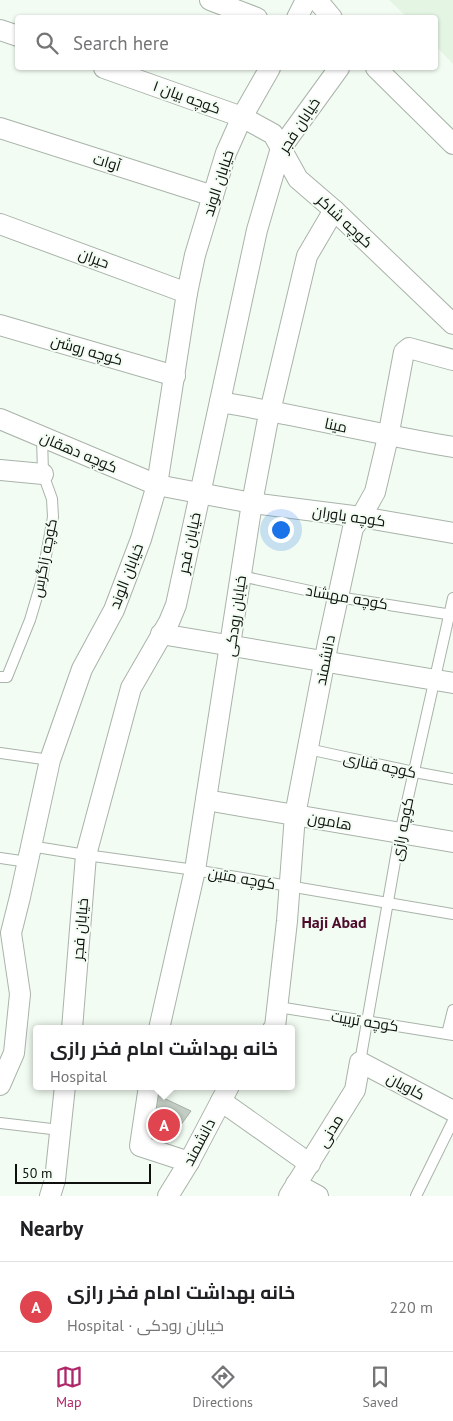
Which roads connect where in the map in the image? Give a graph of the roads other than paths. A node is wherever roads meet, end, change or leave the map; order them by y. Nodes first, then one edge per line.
1 (210, 0) edge
2 (306, 0) edge
3 (317, 0) edge
4 (249, 15) edge
5 (298, 15) edge
6 (330, 15) edge
7 (0, 30) edge
8 (15, 35) edge
9 (110, 70) edge
10 (269, 70) edge
11 (338, 70) edge
12 (378, 70) edge
13 (242, 117) junction
14 (0, 128) edge
15 (453, 144) edge
16 (281, 148) junction
17 (214, 196) junction
18 (334, 210) junction
19 (0, 224) edge
20 (187, 293) junction
21 (453, 324) edge
22 (0, 325) edge
23 (453, 360) edge
24 (175, 376) junction
25 (220, 402) junction
26 (270, 411) junction
27 (0, 419) edge
28 (42, 436) junction
29 (388, 436) junction
30 (453, 447) edge
31 (0, 470) edge
32 (42, 474) junction
33 (157, 485) junction
34 (200, 493) junction
35 (252, 503) junction
36 (362, 517) junction
37 (453, 533) edge
38 (240, 576) junction
39 (338, 597) junction
40 (453, 598) edge
41 (451, 615) edge
42 (161, 634) junction
43 (231, 646) junction
44 (325, 662) junction
45 (3, 677) edge
46 (444, 682) edge
47 (308, 749) junction
48 (0, 753) edge
49 (50, 760) junction
50 (414, 772) junction
51 (453, 779) edge
52 (206, 800) junction
53 (295, 814) junction
54 (400, 833) junction
55 (453, 842) edge
56 (29, 854) junction
57 (86, 855) junction
58 (0, 858) edge
59 (195, 870) junction
60 (288, 886) junction
61 (388, 903) junction
62 (453, 914) edge
63 (5, 933) edge
64 (278, 1007) junction
65 (453, 1010) edge
66 (367, 1020) junction
67 (72, 1025) edge
68 (160, 1025) edge
69 (274, 1025) edge
70 (450, 1034) edge
71 (5, 1059) edge
72 (360, 1062) junction
73 (0, 1084) edge
74 (65, 1090) edge
75 (148, 1090) edge
76 (225, 1094) edge
77 (453, 1111) edge
78 (453, 1121) edge
79 (0, 1123) edge
80 (60, 1130) junction
81 (189, 1162) junction
82 (310, 1164) junction
83 (292, 1190) edge
84 (50, 1196) edge
85 (168, 1196) edge
86 (318, 1196) edge
87 (416, 1196) edge

1 - 4 street
2 - 5 street
3 - 6 street
7 - 8 street
9 - 13 street, کوچه بیان ۱
10 - 13 street, خیابان الوند
11 - 16 street, خیابان فجر
12 - 15 street
13 - 16 street, کوچه شاکر
13 - 17 street, خیابان الوند
14 - 17 street, آوات
16 - 18 street, کوچه شاکر
16 - 25 street, خیابان فجر
17 - 20 street, خیابان الوند
18 - 21 street, کوچه شاکر
18 - 26 street, خیابان رودکی
19 - 20 street, حیران
20 - 24 street, خیابان الوند
22 - 24 street, کوچه روشن
23 - 29 street, دانشمند
24 - 33 street, خیابان الوند
25 - 26 street, مینا
25 - 34 street, خیابان فجر
26 - 29 street, مینا
26 - 35 street, خیابان رودکی
27 - 28 street, کوچه دهقان
28 - 32 lane, کوچه زاگرس
28 - 33 street, کوچه دهقان
29 - 30 street, مینا
29 - 36 street, دانشمند
31 - 32 street
32 - 45 lane, کوچه زاگرس
33 - 34 street, کوچه یاوران
33 - 49 street, خیابان الوند
34 - 35 street, کوچه یاوران
34 - 42 street, خیابان فجر
35 - 36 street, کوچه یاوران
35 - 38 street, خیابان رودکی
36 - 37 street, کوچه یاوران
36 - 39 street, دانشمند
38 - 39 lane, کوچه مهشاد
38 - 43 street, خیابان رودکی
39 - 41 lane, کوچه مهشاد
39 - 44 street, دانشمند
40 - 41 lane, کوچه رازی
41 - 46 lane, کوچه رازی
42 - 43 street
42 - 57 street, خیابان فجر
43 - 44 street
43 - 52 street, خیابان رودکی
44 - 46 street
44 - 47 street, دانشمند
46 - 50 lane, کوچه رازی
47 - 50 lane, کوچه قناری
47 - 53 street, دانشمند
48 - 49 lane
49 - 56 street, خیابان الوند
50 - 51 lane, کوچه قناری
50 - 54 lane, کوچه رازی
52 - 53 street, هامون
52 - 59 street, خیابان رودکی
53 - 54 street, هامون
53 - 60 street, دانشمند
54 - 55 street, هامون
54 - 61 lane, کوچه رازی
56 - 57 lane, کوچه متین
56 - 58 lane, کوچه متین
56 - 63 street, خیابان الوند
57 - 59 lane, کوچه متین
57 - 67 street, خیابان فجر
59 - 60 lane, کوچه متین
59 - 68 street, خیابان رودکی
60 - 61 lane, کوچه متین
60 - 64 street, دانشمند
61 - 62 lane, کوچه متین
61 - 66 lane, کوچه رازی
63 - 71 street, خیابان الوند
64 - 66 lane, کوچه تربیت
64 - 69 street, دانشمند
65 - 70 lane
66 - 70 lane, کوچه تربیت
66 - 72 lane, کوچه رازی
71 - 73 street, خیابان الوند
72 - 77 street, کاویان
72 - 82 street, مدنی
74 - 80 street
75 - 81 street
76 - 81 street, دانشمند
76 - 82 street
78 - 87 lane
79 - 80 lane
80 - 84 street
81 - 85 street, دانشمند
82 - 83 street, مدنی
83 - 86 street

